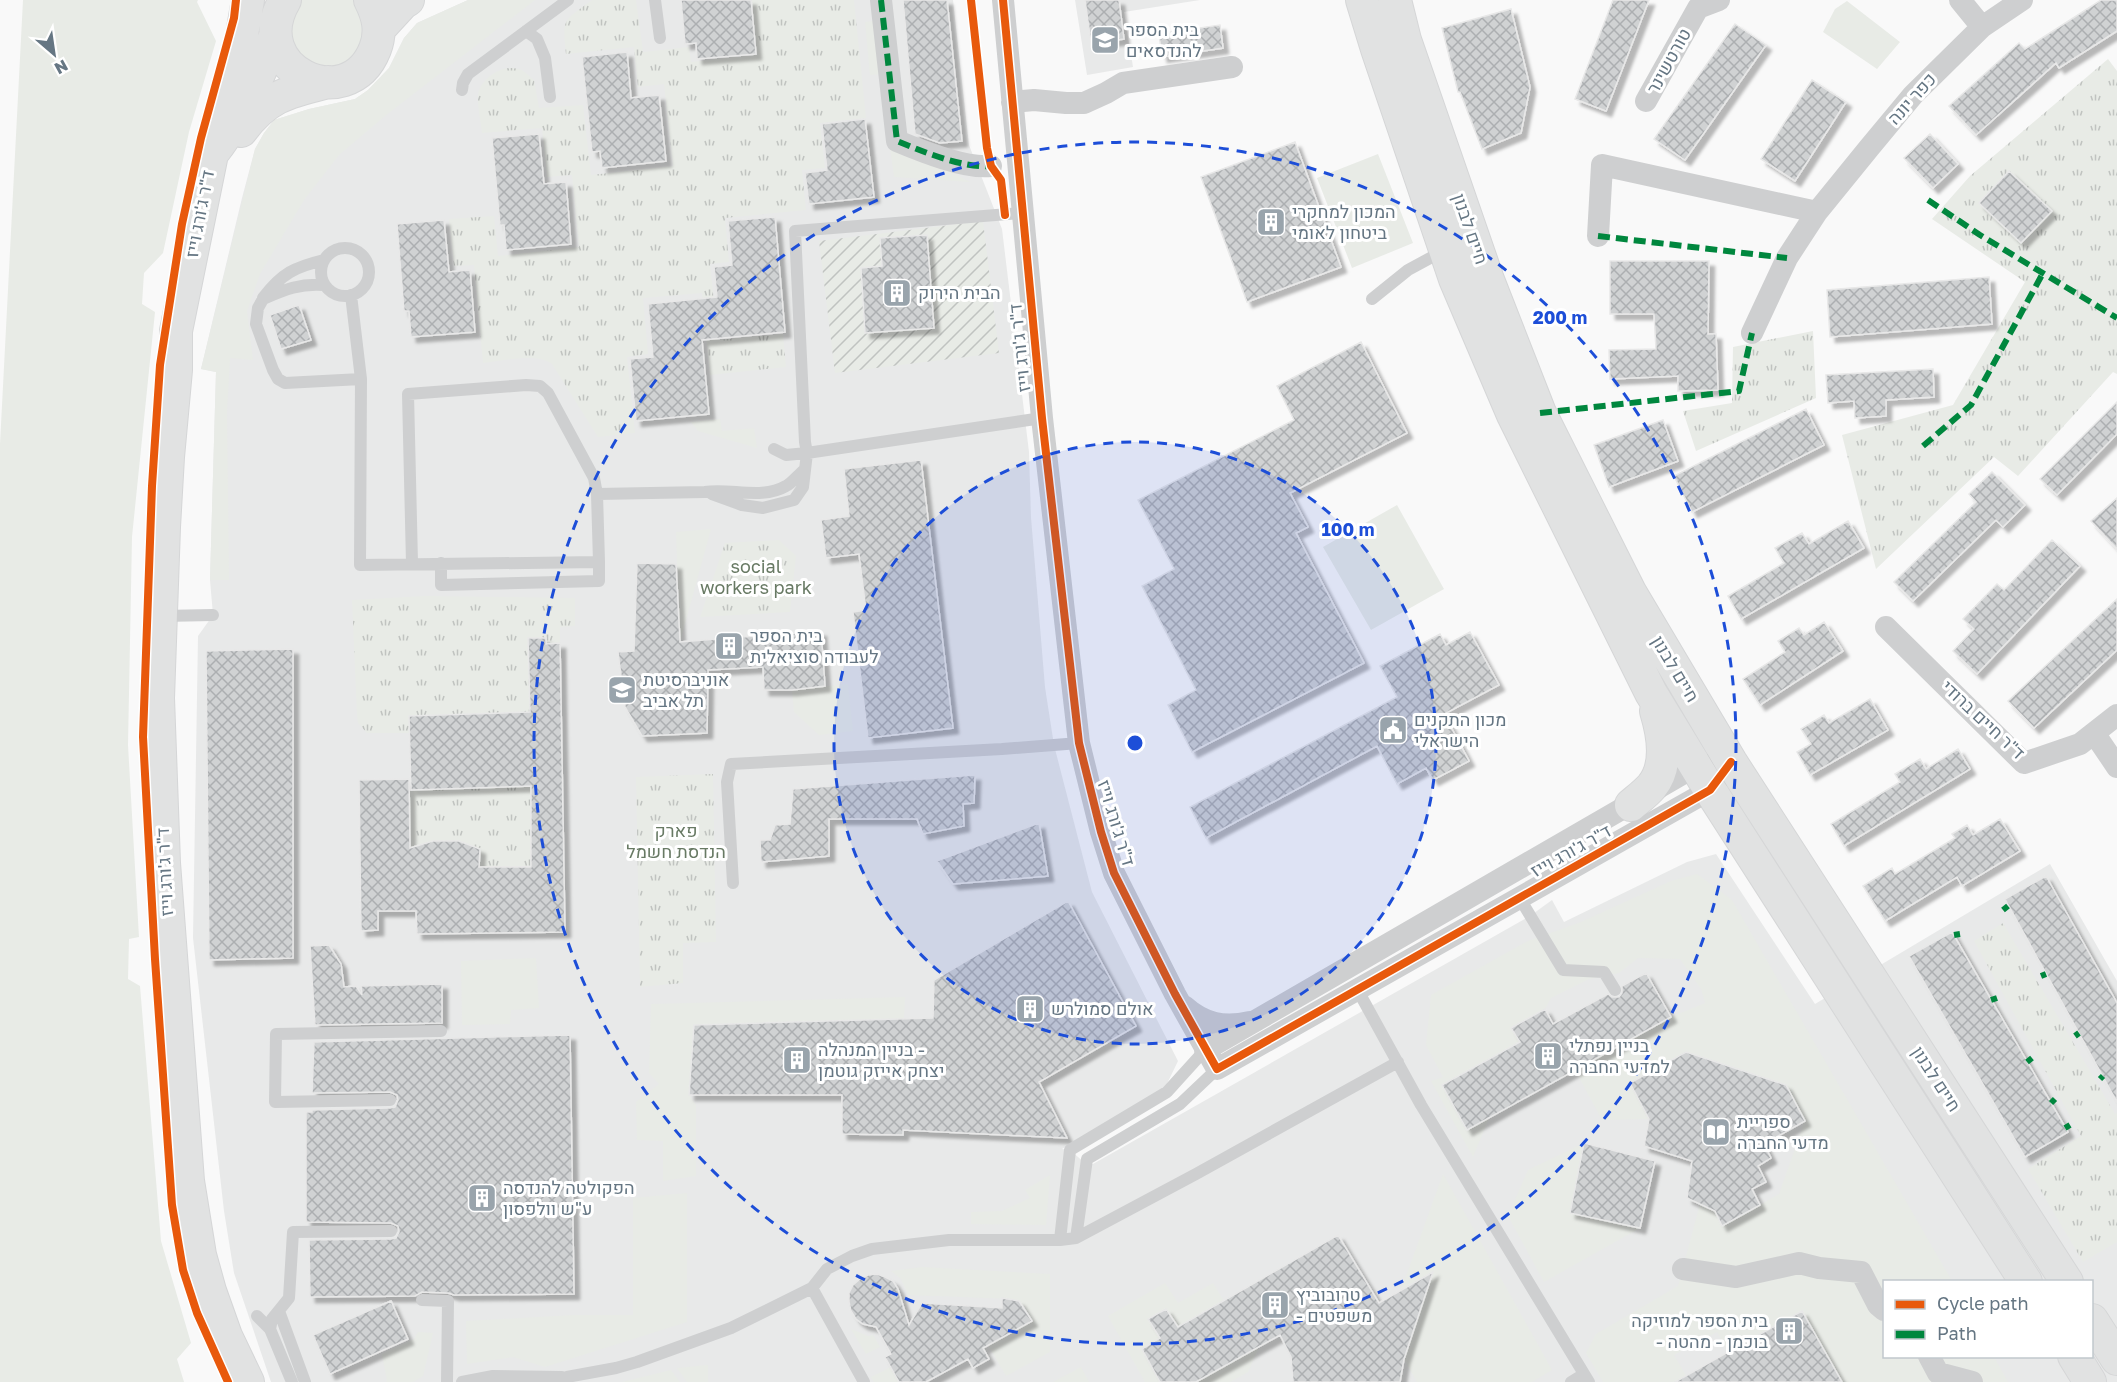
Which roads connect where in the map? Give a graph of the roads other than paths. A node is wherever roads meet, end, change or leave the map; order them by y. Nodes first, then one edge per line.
1 (248, 0) edge
2 (408, 0) edge
3 (568, 0) edge
4 (655, 0) edge
5 (881, 0) edge
6 (1003, 0) edge
7 (1362, 0) edge
8 (1395, 0) edge
9 (1719, 0) edge
10 (1960, 0) edge
11 (2022, 0) edge
12 (375, 14) edge
13 (278, 15) edge
14 (1982, 27) junction
15 (526, 31) junction
16 (660, 38) dead end
17 (1232, 68) dead end
18 (328, 82) junction
19 (462, 90) dead end
20 (550, 98) dead end
21 (1646, 101) dead end
22 (1012, 102) junction
23 (212, 154) junction
24 (990, 166) dead end
25 (1817, 212) junction
26 (1022, 213) junction
27 (1598, 236) dead end
28 (1446, 250) junction
29 (324, 260) junction
30 (324, 285) junction
31 (351, 295) junction
32 (263, 299) junction
33 (1372, 299) dead end
34 (1752, 333) dead end
35 (176, 370) junction
36 (361, 380) junction
37 (1042, 418) junction
38 (774, 449) dead end
39 (807, 453) junction
40 (597, 494) junction
41 (599, 562) junction
42 (412, 563) junction
43 (441, 563) junction
44 (213, 615) dead end
45 (162, 616) junction
46 (1886, 627) dead end
47 (1651, 693) junction
48 (2117, 715) edge
49 (2094, 733) junction
50 (1079, 743) junction
51 (1731, 762) junction
52 (2117, 767) edge
53 (1703, 778) junction
54 (1631, 805) junction
55 (733, 883) dead end
56 (1519, 897) junction
57 (1352, 979) junction
58 (1615, 990) dead end
59 (1174, 994) junction
60 (1268, 1015) junction
61 (441, 1031) dead end
62 (1211, 1060) junction
63 (1398, 1062) junction
64 (390, 1100) dead end
65 (391, 1231) dead end
66 (1076, 1238) junction
67 (1060, 1240) junction
68 (1683, 1269) dead end
69 (2025, 1280) edge
70 (2066, 1280) edge
71 (812, 1288) junction
72 (422, 1300) dead end
73 (1883, 1309) edge
74 (279, 1311) junction
75 (2093, 1323) edge
76 (1930, 1358) edge
77 (2075, 1358) edge
78 (2117, 1359) edge
79 (243, 1376) edge
80 (567, 1377) junction
81 (1587, 1378) edge
82 (292, 1382) edge
83 (305, 1382) edge
84 (447, 1382) edge
85 (462, 1382) edge
86 (554, 1382) edge
87 (864, 1382) edge
88 (1571, 1382) edge
89 (1972, 1382) edge
90 (2090, 1382) edge

1 - 23 main road
2 - 12 main road
3 - 15 lane
4 - 16 lane
5 - 24 street
6 - 22 street, ד"ר ג'ורג וייז
7 - 28 main road, חיים לבנון
8 - 51 main road, חיים לבנון
9 - 21 street, טורטשינר
10 - 14 street
11 - 14 street, כפר יונה
12 - 18 main road, ד"ר ג'ורג וייז
13 - 18 main road
13 - 23 main road, ד"ר ג'ורג וייז
14 - 25 street, כפר יונה
15 - 19 lane
15 - 20 lane
17 - 22 street
18 - 35 main road, ד"ר ג'ורג וייז
22 - 26 street, ד"ר ג'ורג וייז
23 - 35 main road, ד"ר ג'ורג וייז
25 - 27 street
25 - 34 street, כפר יונה
26 - 37 street, ד"ר ג'ורג וייז
26 - 39 lane
28 - 33 lane
28 - 47 main road, חיים לבנון
29 - 30 lane
29 - 31 lane
29 - 32 lane
30 - 31 lane
30 - 32 lane
31 - 36 lane
32 - 36 lane
35 - 45 main road, ד"ר ג'ורג וייז
36 - 42 lane
37 - 39 lane
37 - 50 street, ד"ר ג'ורג וייז
38 - 39 lane
39 - 40 lane
40 - 41 lane
40 - 42 lane
41 - 43 lane
41 - 43 lane
42 - 43 lane
44 - 45 lane
45 - 79 main road, ד"ר ג'ורג וייז
46 - 49 street, ד"ר חיים ברודי
47 - 53 main road, חיים לבנון
47 - 54 main road
48 - 49 street
49 - 52 street
50 - 55 lane
50 - 59 street, ד"ר ג'ורג וייז
51 - 53 street, ד"ר ג'ורג וייז
51 - 70 main road, חיים לבנון
53 - 54 street, ד"ר ג'ורג וייז
53 - 56 street, ד"ר ג'ורג וייז
53 - 69 main road, חיים לבנון
54 - 57 street, ד"ר ג'ורג וייז
56 - 57 street, ד"ר ג'ורג וייז
56 - 58 lane
57 - 60 street, ד"ר ג'ורג וייז
57 - 62 street, ד"ר ג'ורג וייז
57 - 63 lane
59 - 60 street
59 - 62 street, ד"ר ג'ורג וייז
60 - 62 street, ד"ר ג'ורג וייז
61 - 64 lane
62 - 66 lane
62 - 67 lane
63 - 66 lane
63 - 81 lane
65 - 74 lane
66 - 67 lane
67 - 71 lane
68 - 73 street
71 - 80 lane
71 - 87 lane
72 - 84 lane
74 - 82 lane
74 - 83 lane
75 - 78 main road
76 - 89 street
77 - 90 main road
80 - 85 lane
80 - 86 lane
81 - 88 lane

